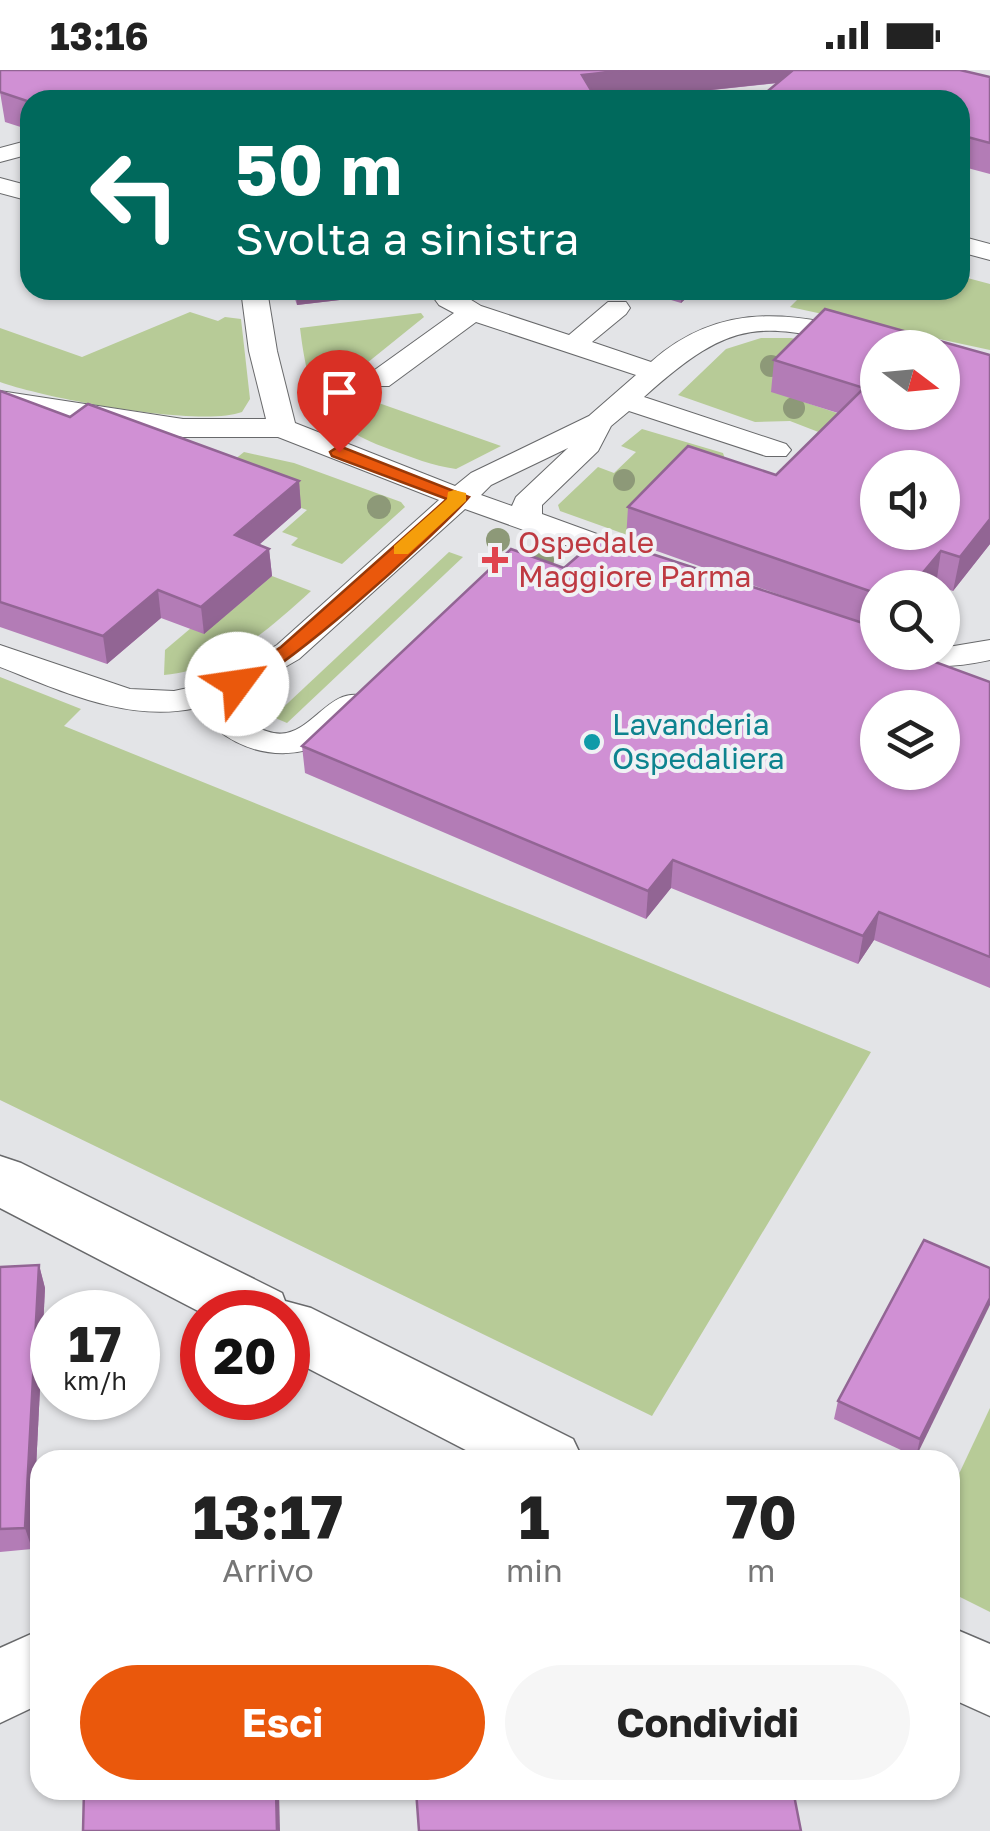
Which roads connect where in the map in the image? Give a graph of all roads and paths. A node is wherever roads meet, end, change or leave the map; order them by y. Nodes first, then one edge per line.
1 (255, 300) edge
2 (450, 300) edge
3 (617, 308) dead end
4 (472, 312) junction
5 (860, 337) edge
6 (574, 345) junction
7 (655, 372) junction
8 (379, 380) dead end
9 (0, 399) edge
10 (624, 400) junction
11 (599, 422) junction
12 (282, 428) junction
13 (776, 450) dead end
14 (460, 497) junction
15 (552, 530) junction
16 (508, 552) edge
17 (675, 574) edge
18 (990, 652) edge
19 (0, 655) edge
20 (960, 657) edge
21 (990, 684) edge
22 (369, 687) edge
23 (205, 697) junction
24 (0, 1180) edge
25 (216, 1290) edge
26 (310, 1338) edge
27 (529, 1450) edge
28 (960, 1666) edge
29 (30, 1670) edge
30 (990, 1681) edge
31 (0, 1688) edge

1 - 12 lane
2 - 4 lane
3 - 6 lane
4 - 6 lane
4 - 8 lane
5 - 7 lane
6 - 7 lane
7 - 10 lane
9 - 12 lane
10 - 11 lane
10 - 13 lane
11 - 14 lane
11 - 15 lane
12 - 14 lane
14 - 15 lane
14 - 23 lane
15 - 16 lane
15 - 17 lane
18 - 20 lane
18 - 21 lane
19 - 23 lane
22 - 23 lane
24 - 25 street
26 - 27 street
28 - 30 street
29 - 31 street

